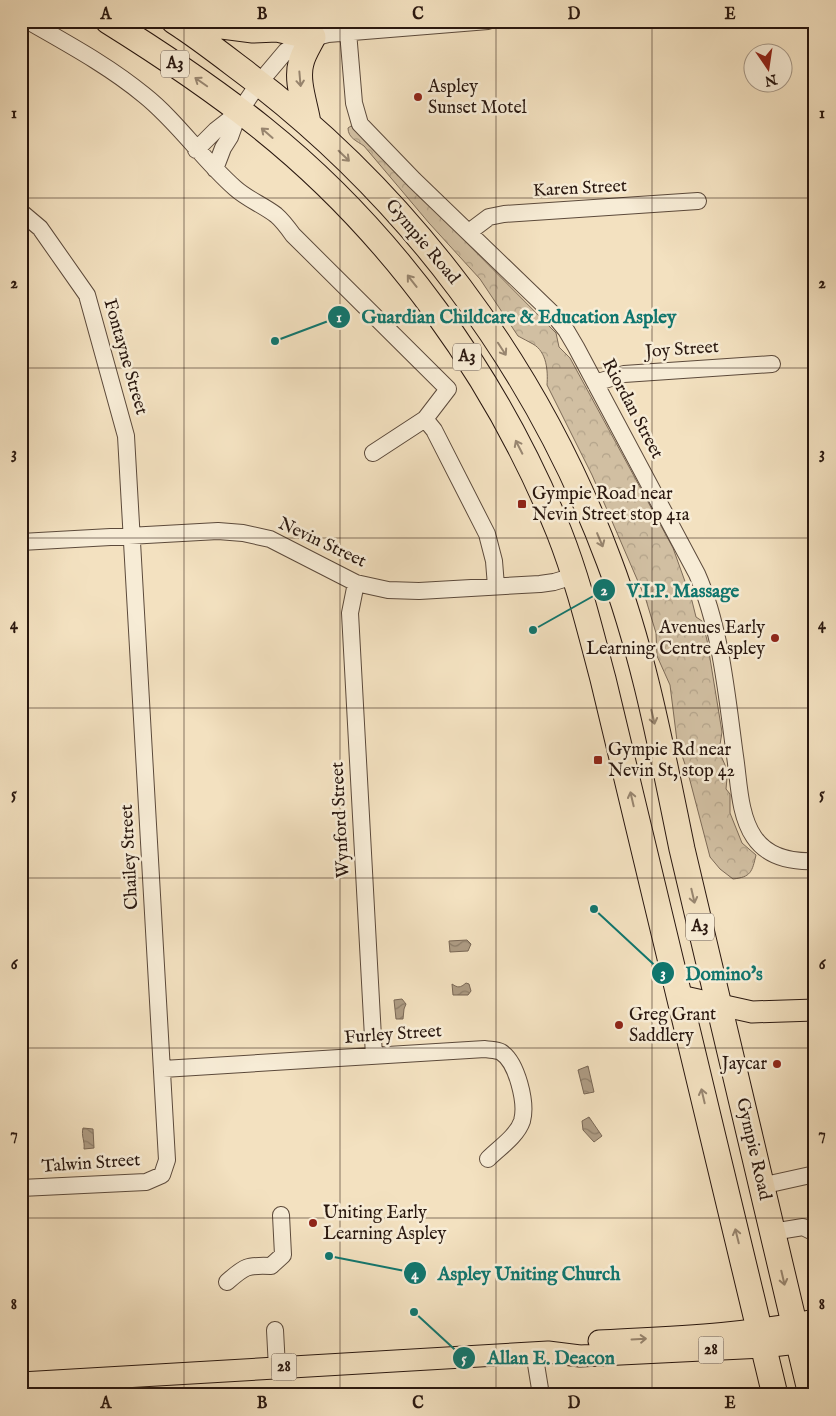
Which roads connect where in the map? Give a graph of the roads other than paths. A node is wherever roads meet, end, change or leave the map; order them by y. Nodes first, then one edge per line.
1 (28, 21) edge
2 (108, 21) edge
3 (488, 21) edge
4 (178, 24) edge
5 (348, 32) junction
6 (313, 36) junction
7 (260, 83) junction
8 (239, 112) junction
9 (308, 123) junction
10 (196, 150) junction
11 (215, 170) junction
12 (698, 201) dead end
13 (21, 212) edge
14 (469, 232) junction
15 (772, 364) dead end
16 (595, 383) junction
17 (425, 419) junction
18 (373, 453) dead end
19 (132, 536) junction
20 (21, 542) edge
21 (574, 576) junction
22 (356, 583) junction
23 (496, 586) junction
24 (642, 669) junction
25 (603, 679) junction
26 (815, 861) edge
27 (680, 996) junction
28 (719, 1006) junction
29 (815, 1010) edge
30 (374, 1056) junction
31 (162, 1069) junction
32 (488, 1159) dead end
33 (815, 1174) edge
34 (162, 1175) joint
35 (761, 1186) junction
36 (21, 1188) edge
37 (281, 1215) dead end
38 (772, 1232) junction
39 (815, 1233) edge
40 (227, 1282) dead end
41 (275, 1330) dead end
42 (805, 1332) edge
43 (761, 1338) junction
44 (541, 1352) junction
45 (277, 1368) junction
46 (21, 1383) edge
47 (812, 1392) edge
48 (541, 1395) edge
49 (775, 1395) edge

1 - 10 street
8 -> 2 highway, Gympie Road / A3
3 - 5 street
4 - 6 highway
4 - 7 highway, Gympie Road / A3
5 - 6 street
5 - 14 street, Riordan Street
6 - 7 street
6 -> 9 highway
7 - 8 street
7 - 9 highway, Gympie Road / A3
8 - 10 street
8 - 11 street
21 -> 8 highway, Gympie Road / A3
9 -> 24 highway, Gympie Road / A3
10 - 11 street
11 - 17 street
12 - 14 street, Karen Street
13 - 19 street, Fontayne Street
14 - 16 street, Riordan Street
15 - 16 street, Joy Street
16 - 26 street, Riordan Street
17 - 18 street
17 - 23 street
19 - 20 street, Nevin Street
19 - 22 street, Nevin Street
19 - 31 street, Chailey Street
21 - 23 street, Nevin Street
21 - 25 highway, Gympie Road / A3
22 - 23 street, Nevin Street
22 - 30 street, Wynford Street
24 - 25 highway
24 -> 28 highway, Gympie Road / A3
27 -> 25 highway, Gympie Road / A3
27 - 28 main road
43 -> 27 highway, Gympie Road / A3
28 - 29 main road
28 - 35 highway, Gympie Road / A3
30 - 31 street, Furley Street
30 - 32 street, Furley Street
31 - 34 street, Chailey Street
33 - 35 street
34 - 36 street, Talwin Street
35 - 38 highway, Gympie Road / A3
37 - 40 street
38 - 39 street
38 -> 42 highway, Gympie Road / A3
41 - 45 street
42 - 43 main road, 28
42 - 47 highway, Gympie Road / A3
43 - 44 main road, 28
43 - 49 highway, Gympie Road / A3
44 - 45 main road, 28
44 - 48 street
45 - 46 main road, 28

